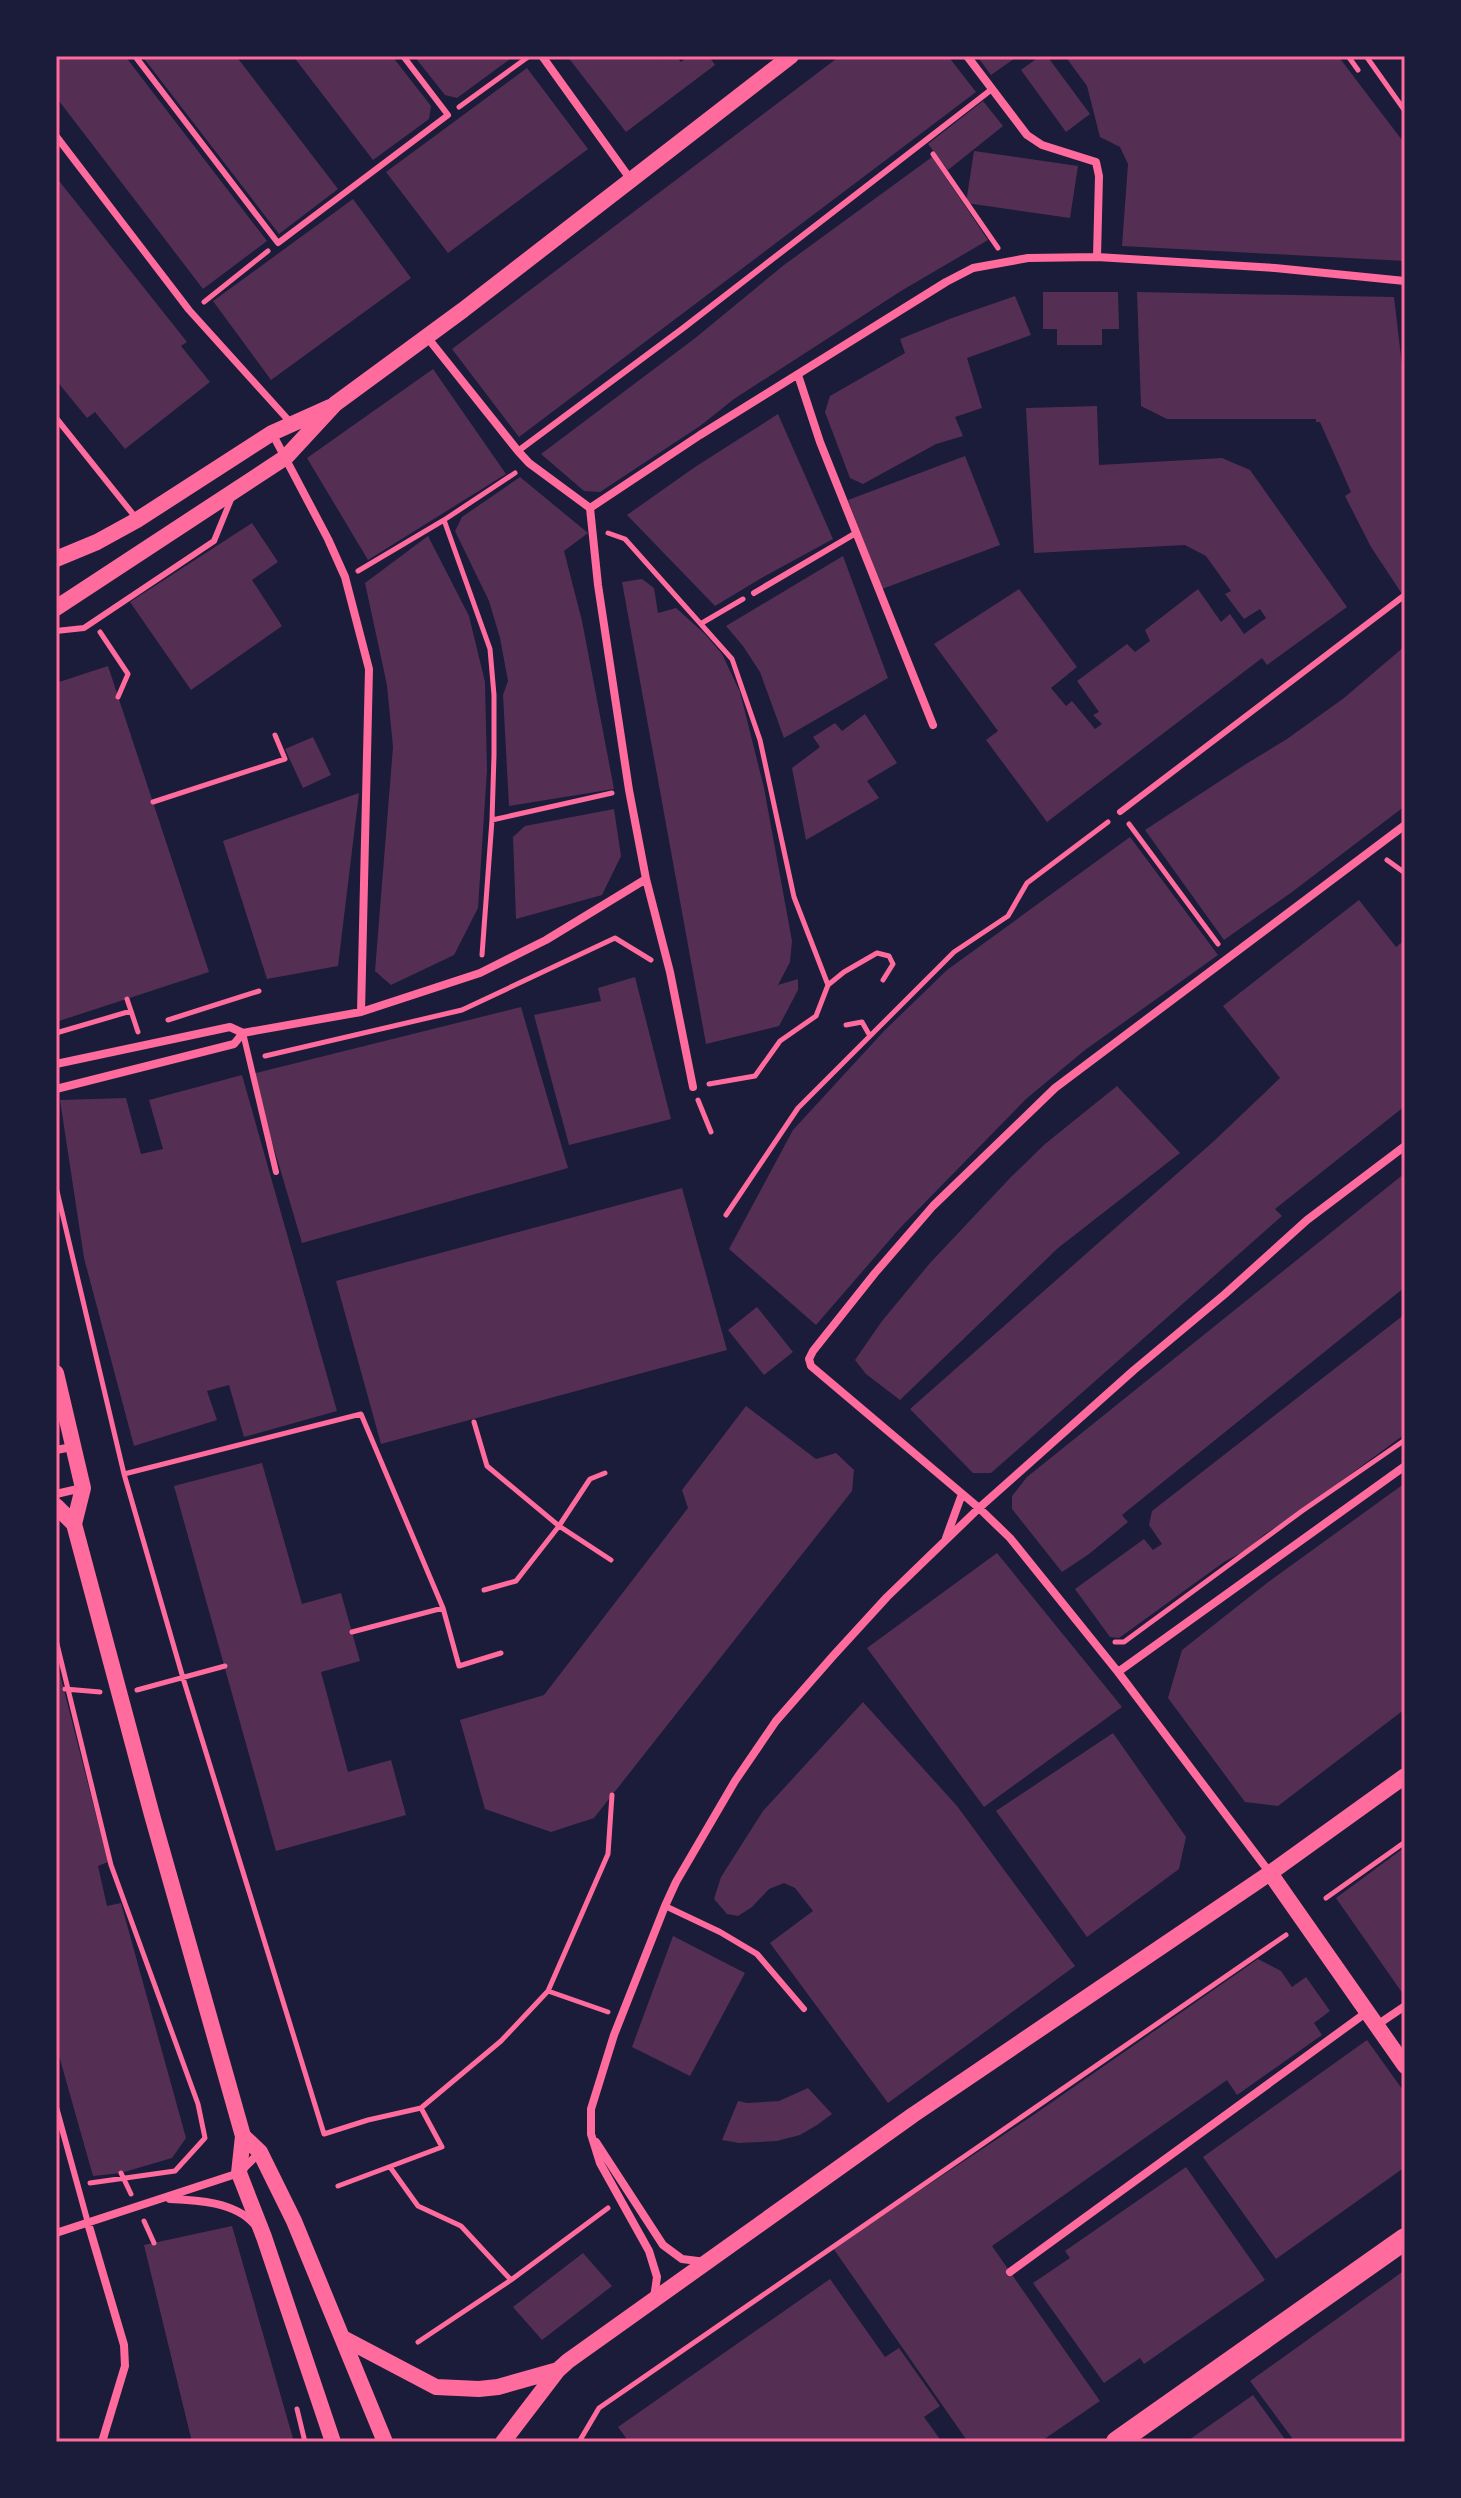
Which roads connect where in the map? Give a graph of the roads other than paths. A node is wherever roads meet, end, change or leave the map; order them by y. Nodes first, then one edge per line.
1 (135, 56) edge
2 (403, 56) edge
3 (542, 56) edge
4 (791, 56) edge
5 (967, 56) edge
6 (992, 89) junction
7 (56, 136) edge
8 (631, 180) junction
9 (1097, 257) junction
10 (1405, 281) edge
11 (427, 337) junction
12 (798, 375) junction
13 (335, 404) junction
14 (56, 418) edge
15 (291, 423) junction
16 (272, 433) junction
17 (518, 451) junction
18 (286, 457) junction
19 (236, 490) junction
20 (590, 508) junction
21 (137, 520) junction
22 (856, 533) junction
23 (56, 559) edge
24 (754, 593) road end
25 (1405, 595) edge
26 (56, 608) edge
27 (56, 631) edge
28 (933, 725) dead end
29 (1120, 812) road end
30 (1405, 825) edge
31 (646, 879) junction
32 (361, 1012) junction
33 (243, 1033) junction
34 (56, 1064) edge
35 (693, 1087) road end
36 (56, 1089) edge
37 (1405, 1146) edge
38 (276, 1172) dead end
39 (56, 1373) edge
40 (64, 1448) edge
41 (1405, 1466) edge
42 (83, 1488) junction
43 (56, 1494) edge
44 (962, 1494) junction
45 (56, 1506) edge
46 (979, 1508) junction
47 (74, 1524) junction
48 (944, 1542) junction
49 (1118, 1672) junction
50 (1405, 1776) edge
51 (1270, 1873) junction
52 (665, 1906) junction
53 (1405, 2006) edge
54 (804, 2009) dead end
55 (1372, 2018) junction
56 (1405, 2066) edge
57 (56, 2107) edge
58 (591, 2134) junction
59 (243, 2136) junction
60 (260, 2152) junction
61 (239, 2173) junction
62 (165, 2198) junction
63 (88, 2223) junction
64 (56, 2233) edge
65 (264, 2237) junction
66 (1405, 2239) edge
67 (707, 2262) junction
68 (1010, 2272) dead end
69 (654, 2298) junction
70 (343, 2338) junction
71 (558, 2370) junction
72 (102, 2442) edge
73 (333, 2442) edge
74 (385, 2442) edge
75 (503, 2442) edge
76 (1117, 2442) edge

1 - 2 lane
3 - 8 street
4 - 8 main road
5 - 6 street
6 - 9 street
6 - 17 lane
7 - 15 street
8 - 11 main road
9 - 10 street
9 - 12 street
11 - 13 main road
11 - 17 street
12 - 20 street
12 - 22 street
13 - 15 main road
13 - 18 main road
14 - 21 lane
15 - 16 main road
16 - 18 street
16 - 21 main road
17 - 20 street
18 - 19 main road
18 - 32 street
19 - 26 main road
19 - 27 lane
20 - 31 street
21 - 23 main road
22 - 24 lane
22 - 28 street
25 - 29 lane
30 - 44 street
31 - 32 street
31 - 35 street
32 - 33 street
33 - 34 street
33 - 36 street
33 - 38 lane
37 - 46 street
39 - 40 main road
40 - 42 main road
41 - 49 street
42 - 43 street
42 - 47 main road
44 - 46 street
44 - 48 street
45 - 47 main road
46 - 48 street
46 - 49 street
47 - 59 main road
48 - 52 street
49 - 51 street
50 - 51 main road
51 - 55 main road
51 - 67 main road
52 - 54 lane
52 - 58 street
53 - 55 street
55 - 56 main road
55 - 68 street
57 - 63 lane
58 - 67 street
58 - 69 street
59 - 60 main road
59 - 61 main road
60 - 61 street
60 - 70 main road
61 - 62 street
61 - 65 main road
62 - 63 street
62 - 65 street
63 - 64 street
63 - 72 street
65 - 73 main road
66 - 76 highway
67 - 69 main road
69 - 71 main road
70 - 71 main road
70 - 74 main road
71 - 75 main road

